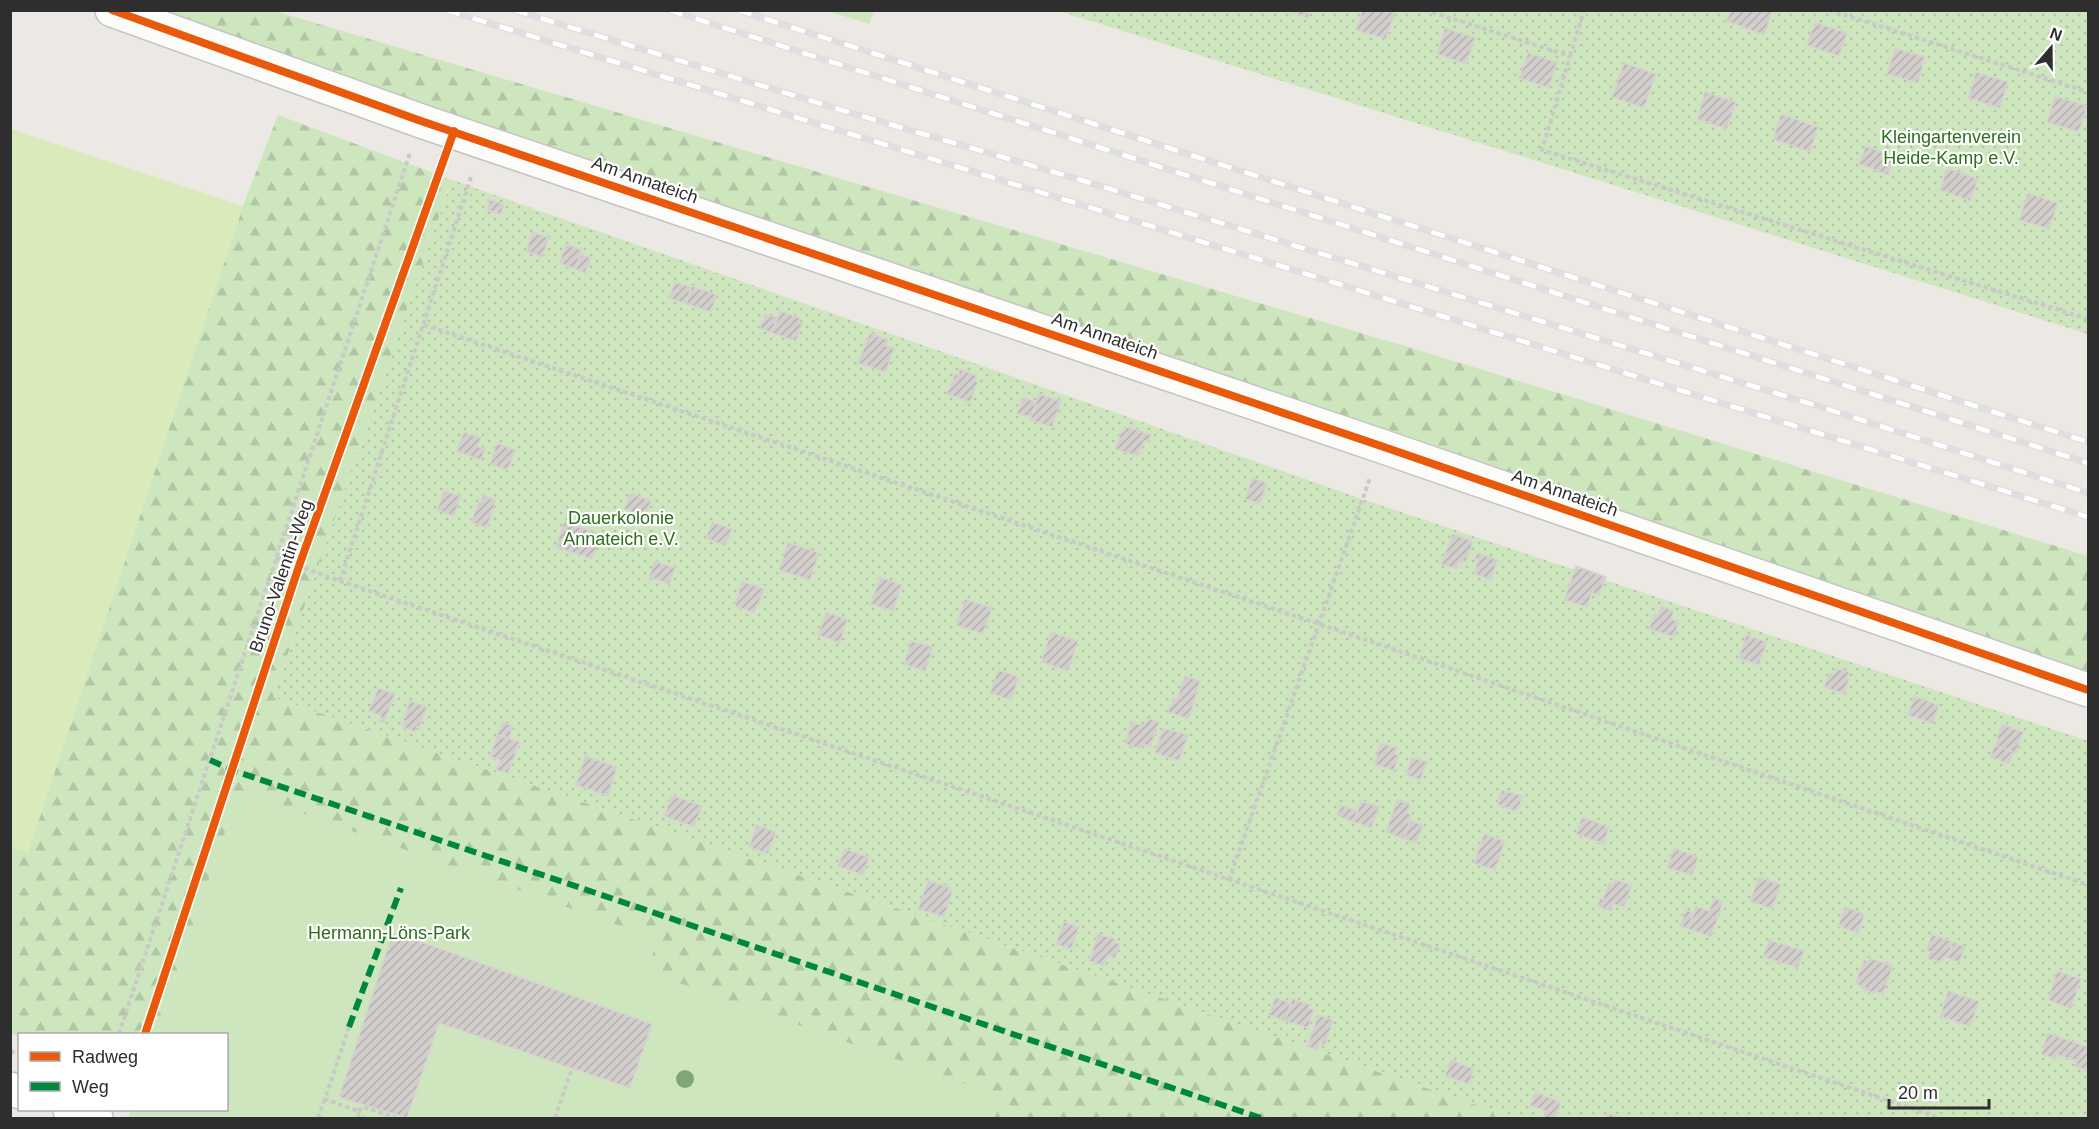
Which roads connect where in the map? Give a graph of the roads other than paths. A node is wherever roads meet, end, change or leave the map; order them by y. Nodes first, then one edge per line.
1 (112, 10) edge
2 (2088, 690) edge
3 (73, 1111) edge
4 (96, 1119) edge

1 - 2 street, Am Annateich
3 - 4 street

